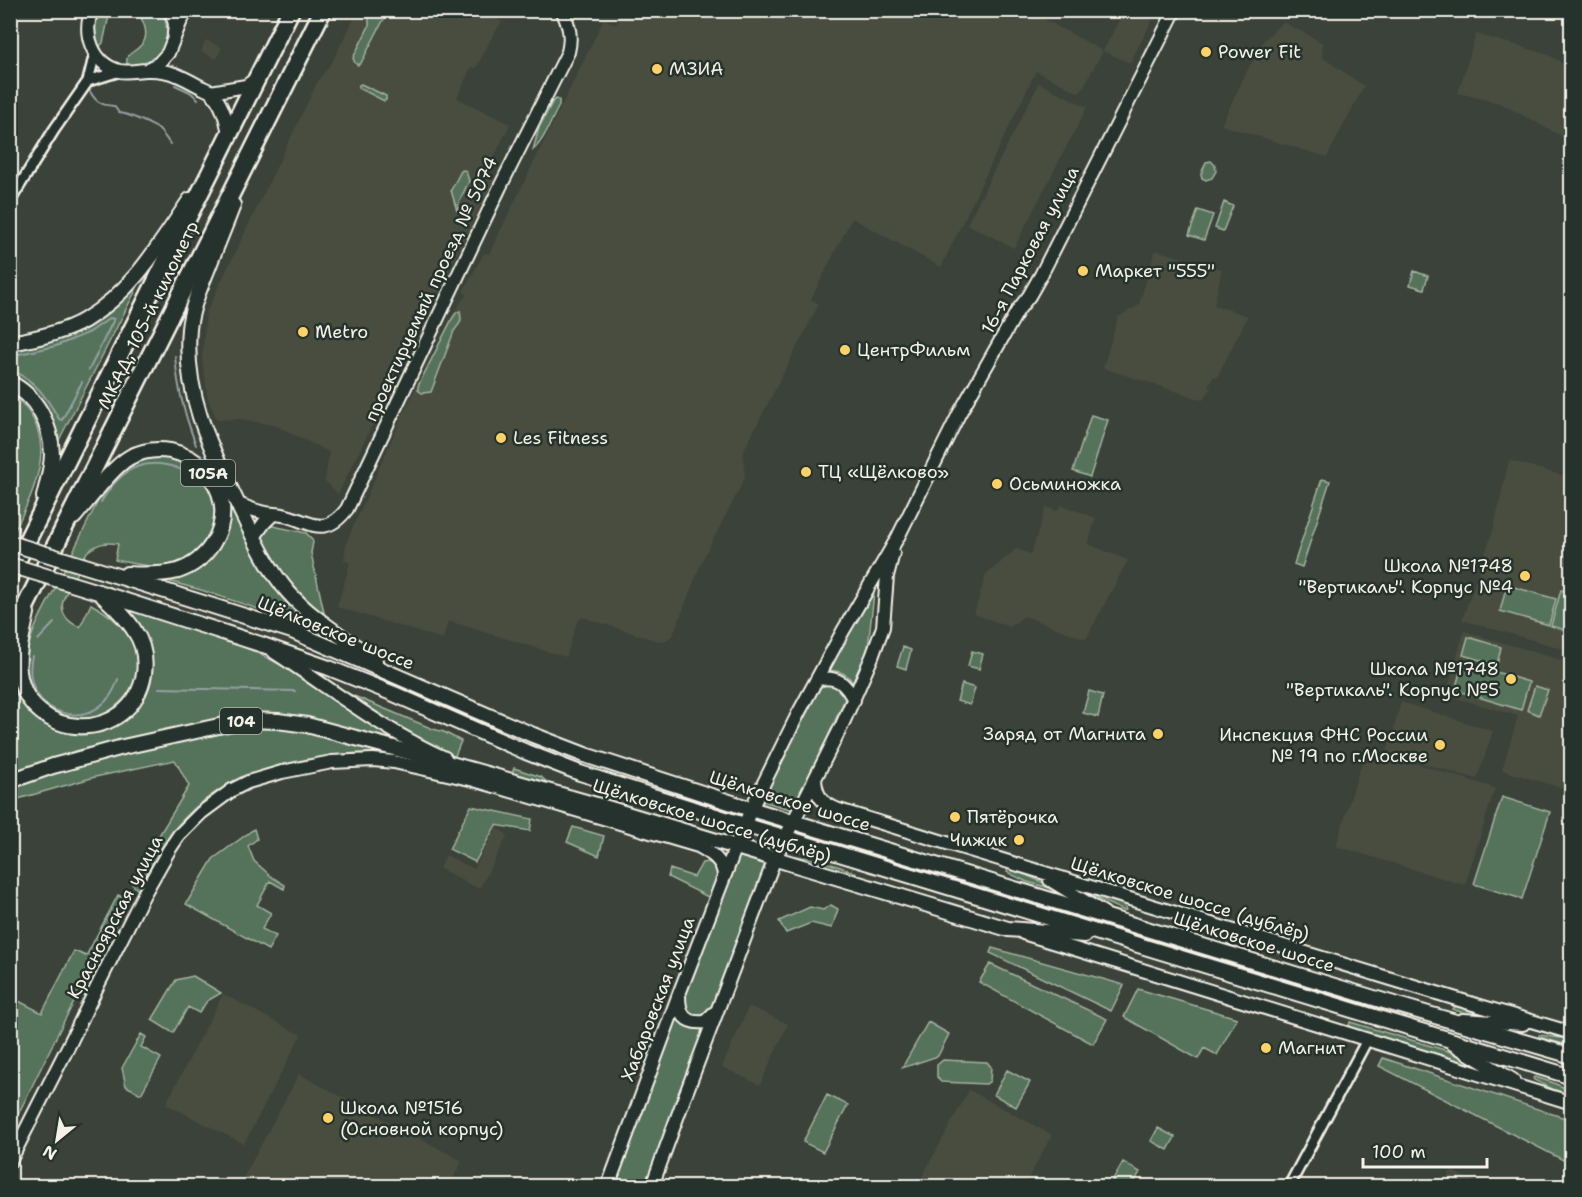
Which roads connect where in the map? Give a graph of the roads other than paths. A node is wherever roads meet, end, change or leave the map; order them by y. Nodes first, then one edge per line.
1 (92, 10) edge
2 (171, 10) edge
3 (187, 10) edge
4 (291, 10) edge
5 (322, 10) edge
6 (562, 10) edge
7 (1174, 10) edge
8 (174, 38) junction
9 (95, 53) junction
10 (168, 53) junction
11 (147, 70) junction
12 (122, 71) junction
13 (177, 73) junction
14 (258, 78) junction
15 (88, 81) junction
16 (211, 92) junction
17 (265, 124) junction
18 (229, 135) junction
19 (215, 163) junction
20 (10, 201) edge
21 (10, 343) edge
22 (10, 383) edge
23 (238, 504) junction
24 (273, 514) junction
25 (38, 518) junction
26 (63, 530) junction
27 (254, 537) junction
28 (898, 537) junction
29 (10, 543) edge
30 (10, 565) edge
31 (110, 573) junction
32 (10, 575) edge
33 (98, 592) junction
34 (31, 596) junction
35 (10, 638) edge
36 (263, 645) junction
37 (387, 672) junction
38 (818, 679) junction
39 (854, 700) junction
40 (474, 771) junction
41 (815, 779) junction
42 (10, 781) edge
43 (752, 808) junction
44 (794, 821) junction
45 (744, 825) junction
46 (785, 838) junction
47 (736, 846) junction
48 (775, 858) junction
49 (1026, 867) junction
50 (724, 877) junction
51 (1116, 919) junction
52 (1008, 929) junction
53 (1110, 937) junction
54 (679, 994) junction
55 (718, 1008) junction
56 (1448, 1020) junction
57 (1545, 1025) junction
58 (1572, 1033) edge
59 (1443, 1038) junction
60 (1367, 1040) junction
61 (1572, 1056) edge
62 (1572, 1077) edge
63 (1529, 1090) junction
64 (1572, 1103) edge
65 (10, 1161) edge
66 (608, 1186) edge
67 (652, 1186) edge
68 (1289, 1186) edge

1 - 9 street
2 - 8 street
3 - 8 street
4 - 14 highway, МКАД, 105-й километр
5 - 17 highway, МКАД, 105-й километр
6 - 24 street, проектируемый проезд № 5074
7 - 28 street, 16-я Парковая улица
8 - 10 street
9 - 12 street
9 - 15 street
10 - 11 street
10 - 13 street
11 - 12 street
11 - 13 street
12 - 15 street
13 - 16 street
14 - 16 street
14 - 18 highway, МКАД, 105-й километр
15 - 20 street
16 - 18 street
17 - 23 main road
17 - 26 highway, МКАД, 105-й километр
18 - 19 highway, МКАД, 105-й километр
19 - 21 main road
19 - 25 highway, МКАД, 105-й километр
22 - 25 main road
23 - 24 street, проектируемый проезд № 5074
23 - 27 main road
24 - 27 street
25 - 32 highway, МКАД, 105-й километр
26 - 31 main road, 105A
26 - 34 highway, МКАД, 105-й километр
27 - 37 main road
28 - 38 street, 16-я Парковая улица
28 - 39 street, 16-я Парковая улица
29 - 31 main road, Щёлковское шоссе, bridge
30 - 33 main road, Щёлковское шоссе, bridge
31 - 37 main road, Щёлковское шоссе
33 - 34 main road
33 - 36 main road, Щёлковское шоссе
34 - 35 highway, МКАД, 105-й километр
36 - 40 street
36 - 45 main road, Щёлковское шоссе
37 - 43 main road, Щёлковское шоссе
38 - 39 street
38 - 43 street, 16-я Парковая улица
39 - 41 street, 16-я Парковая улица
40 - 42 main road, 104
40 - 47 main road, Щёлковское шоссе (дублёр)
41 - 44 street, 16-я Парковая улица
41 - 49 street, Щёлковское шоссе (дублёр)
43 - 44 main road, Щёлковское шоссе
43 - 45 street, 16-я Парковая улица
44 - 46 street, 16-я Парковая улица
44 - 51 main road, Щёлковское шоссе
45 - 46 main road, Щёлковское шоссе
45 - 47 street, Хабаровская улица
46 - 48 street
46 - 53 main road, Щёлковское шоссе
47 - 48 main road, Щёлковское шоссе (дублёр)
47 - 50 street, Хабаровская улица
48 - 52 main road, Щёлковское шоссе (дублёр)
48 - 55 street
49 - 51 street
49 - 57 street, Щёлковское шоссе (дублёр)
50 - 54 street, Хабаровская улица
50 - 65 street, Красноярская улица
51 - 56 main road, Щёлковское шоссе
52 - 53 main road, Щёлковское шоссе (дублёр)
52 - 60 street, Щёлковское шоссе (дублёр)
53 - 59 main road, Щёлковское шоссе
54 - 55 street
54 - 66 street, Хабаровская улица
55 - 67 street
56 - 57 street
56 - 61 main road, Щёлковское шоссе
57 - 58 street, Щёлковское шоссе (дублёр)
59 - 62 main road, Щёлковское шоссе
59 - 63 street
60 - 63 street, Щёлковское шоссе (дублёр)
60 - 68 street
63 - 64 street, Щёлковское шоссе (дублёр)

